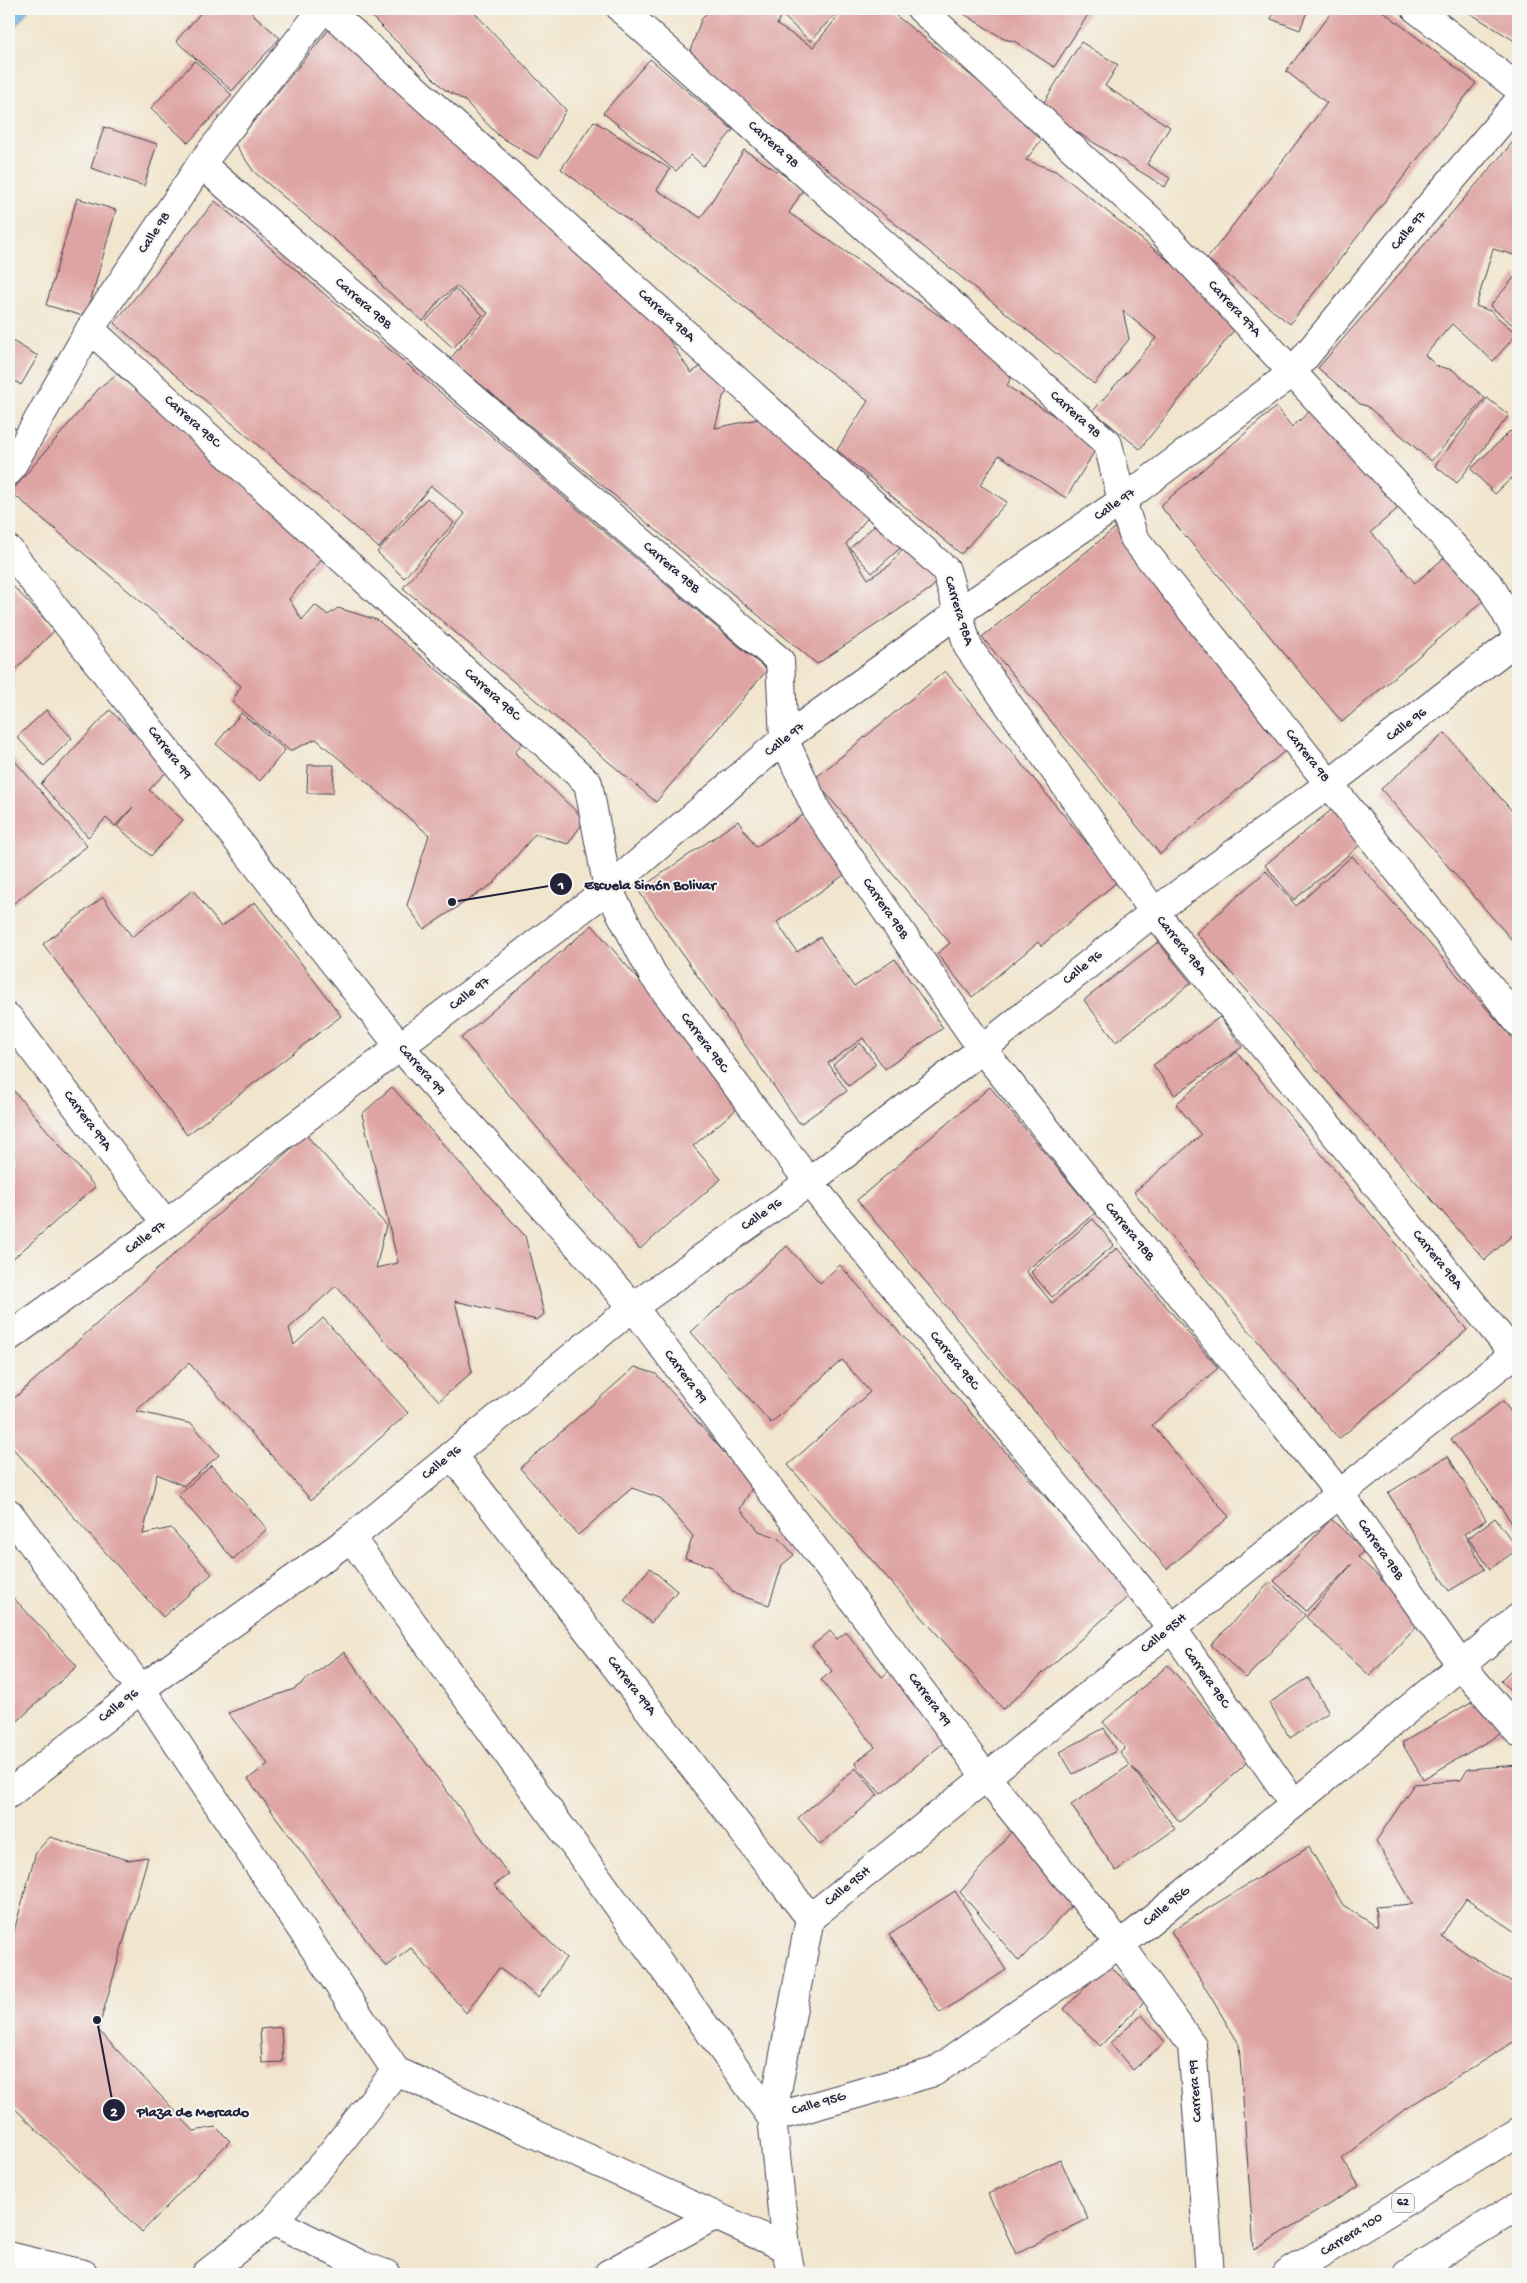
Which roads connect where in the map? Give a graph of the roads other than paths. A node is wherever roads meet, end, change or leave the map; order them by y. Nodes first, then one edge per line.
1 (323, 9) edge
2 (327, 9) edge
3 (621, 9) edge
4 (921, 9) edge
5 (1416, 9) edge
6 (1518, 88) edge
7 (1518, 102) edge
8 (201, 164) junction
9 (90, 329) junction
10 (1292, 373) junction
11 (9, 471) edge
12 (1122, 501) junction
13 (9, 550) edge
14 (959, 612) junction
15 (1518, 635) edge
16 (1518, 639) edge
17 (784, 739) junction
18 (1329, 784) junction
19 (608, 889) junction
20 (1154, 912) junction
21 (9, 1018) edge
22 (1518, 1022) edge
23 (400, 1047) junction
24 (982, 1050) junction
25 (809, 1182) junction
26 (166, 1224) junction
27 (633, 1307) junction
28 (9, 1337) edge
29 (1517, 1354) edge
30 (452, 1455) junction
31 (1340, 1494) junction
32 (9, 1513) edge
33 (351, 1538) junction
34 (1518, 1618) edge
35 (1172, 1628) junction
36 (1461, 1665) junction
37 (141, 1689) junction
38 (1518, 1732) edge
39 (986, 1777) junction
40 (9, 1794) edge
41 (1294, 1804) junction
42 (810, 1918) junction
43 (1119, 1944) junction
44 (396, 2071) junction
45 (772, 2118) junction
46 (1518, 2132) edge
47 (1518, 2206) edge
48 (714, 2216) junction
49 (273, 2221) junction
50 (786, 2248) junction
51 (9, 2256) edge
52 (84, 2274) edge
53 (206, 2274) edge
54 (386, 2274) edge
55 (608, 2274) edge
56 (791, 2274) edge
57 (1210, 2274) edge
58 (1287, 2274) edge
59 (1408, 2274) edge

1 - 8 main road, Calle 98
2 - 14 main road, Carrera 98A
3 - 12 main road, Carrera 98
4 - 10 main road, Carrera 97A
5 - 6 main road
7 - 10 main road, Calle 97
8 - 9 main road, Calle 98
8 - 17 main road, Carrera 98B
9 - 11 main road, Calle 98
9 - 19 main road, Carrera 98C
10 - 12 main road, Calle 97
10 - 15 main road, Carrera 97A
12 - 14 main road, Calle 97
12 - 18 main road, Carrera 98
13 - 23 main road, Carrera 99
14 - 17 main road, Calle 97
14 - 20 main road, Carrera 98A
16 - 18 main road, Calle 96
17 - 19 main road, Calle 97
17 - 24 main road, Carrera 98B
18 - 20 main road, Calle 96
18 - 22 main road, Carrera 98
19 - 23 main road, Calle 97
19 - 25 main road, Carrera 98C
20 - 24 main road, Calle 96
20 - 29 main road, Carrera 98A
21 - 26 main road, Carrera 99A
23 - 26 main road, Calle 97
23 - 27 main road, Carrera 99
24 - 25 main road, Calle 96
24 - 31 main road, Carrera 98B
25 - 27 main road, Calle 96
25 - 35 main road, Carrera 98C
26 - 28 main road, Calle 97
27 - 30 main road, Calle 96
27 - 39 main road, Carrera 99
29 - 31 main road, Calle 95H
30 - 33 main road, Calle 96
30 - 42 main road, Carrera 99A
31 - 35 main road, Calle 95H
31 - 36 main road, Carrera 98B
32 - 37 main road
33 - 37 main road, Calle 96
33 - 45 main road
34 - 36 main road, Calle 95G
35 - 39 main road, Calle 95H
35 - 41 main road, Carrera 98C
36 - 38 main road, Carrera 98B
36 - 41 main road, Calle 95G
37 - 40 main road, Calle 96
37 - 44 main road
39 - 42 main road, Calle 95H
39 - 43 main road, Carrera 99
41 - 43 main road, Calle 95G
42 - 45 main road
43 - 45 main road, Calle 95G
43 - 57 main road, Carrera 99
44 - 48 main road
44 - 49 main road
45 - 50 main road
46 - 58 main road, Carrera 100 / 62
47 - 59 main road
48 - 50 main road
48 - 55 main road
49 - 53 main road
49 - 54 main road
50 - 56 main road
51 - 52 main road

